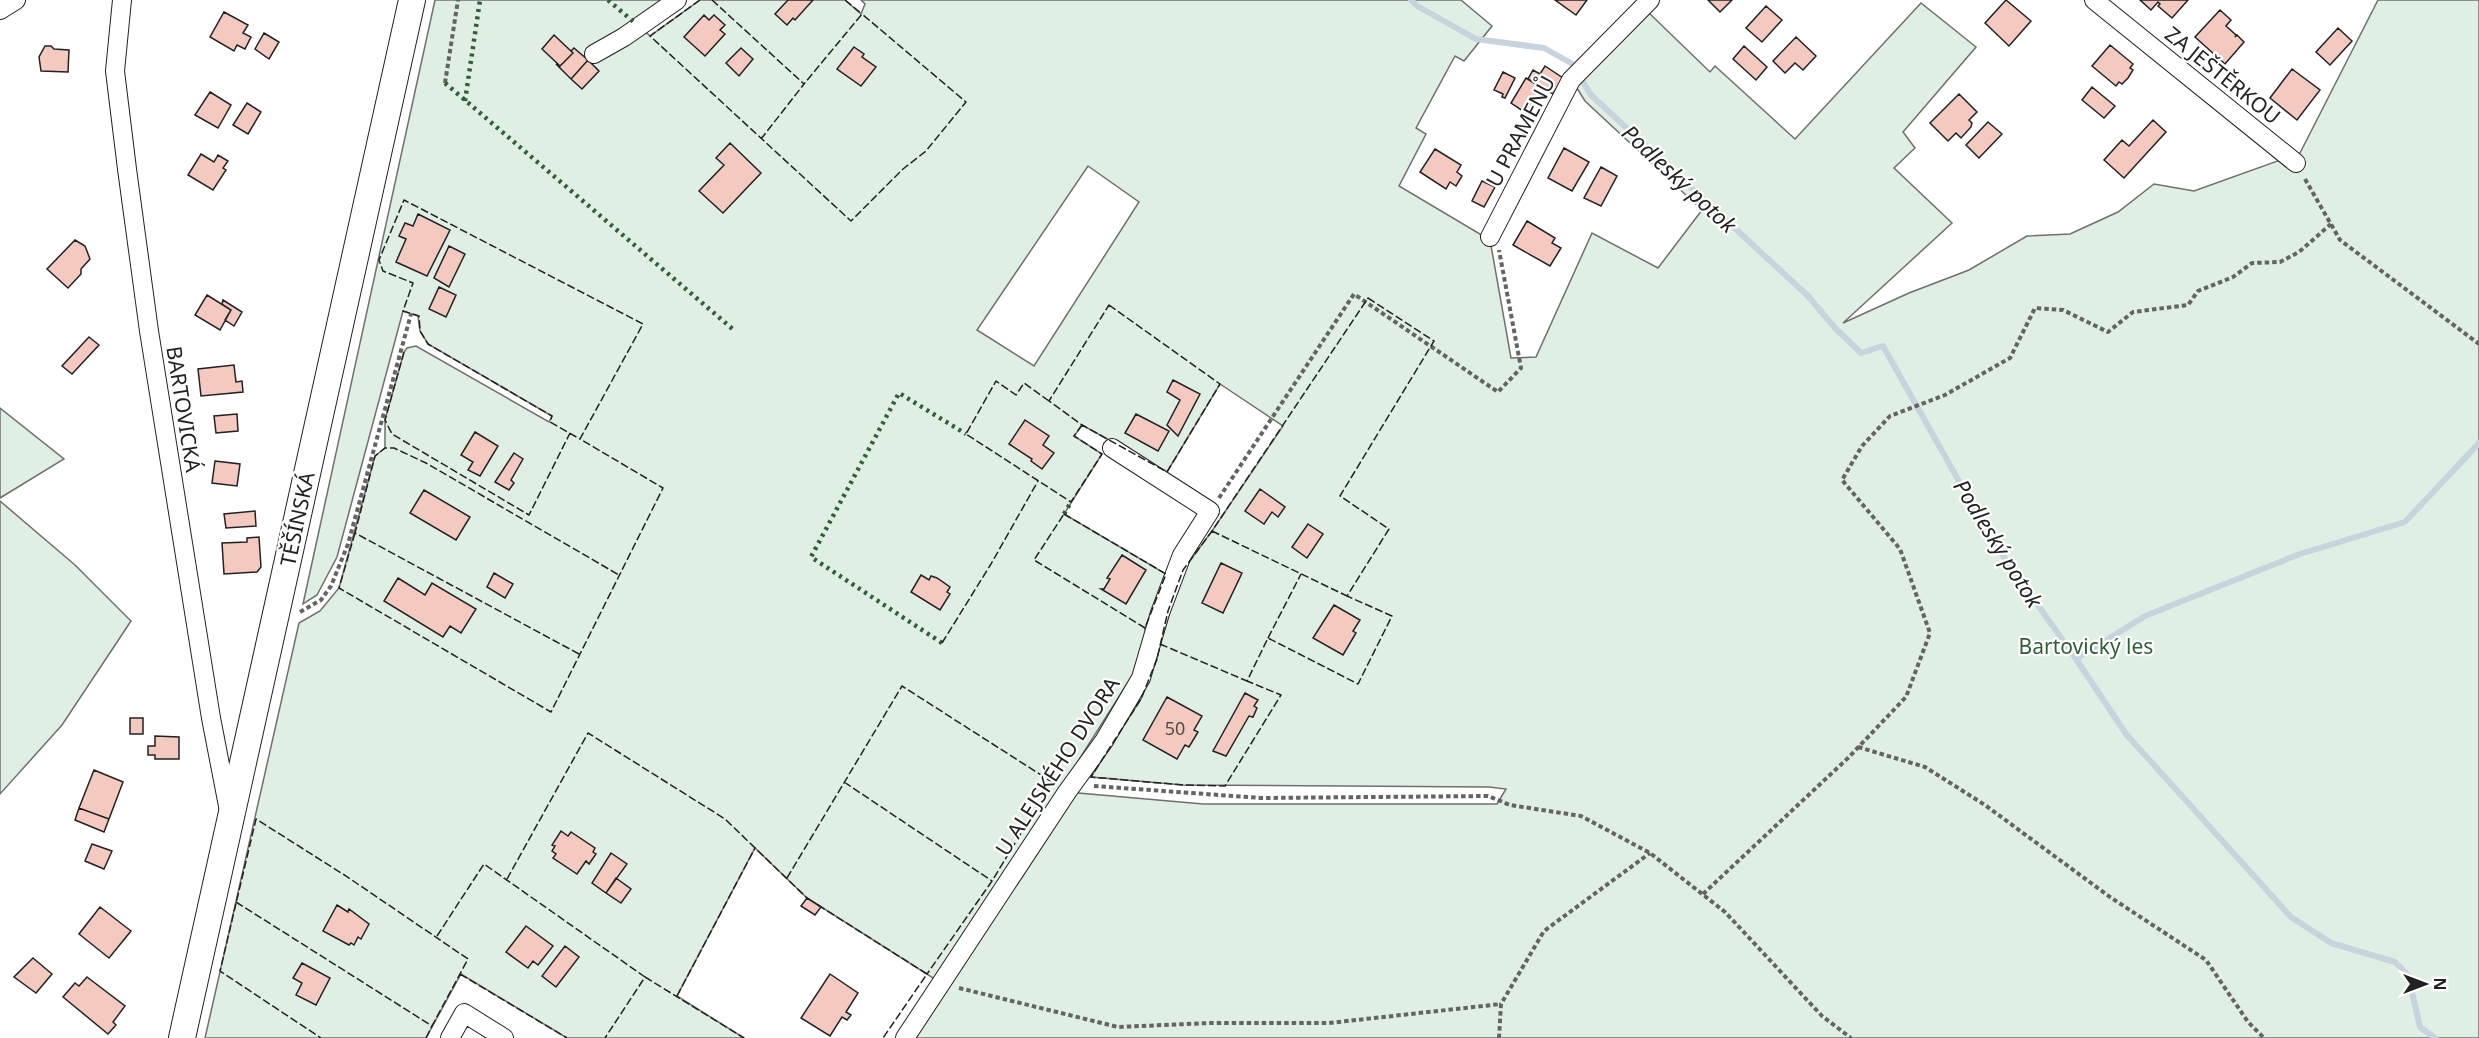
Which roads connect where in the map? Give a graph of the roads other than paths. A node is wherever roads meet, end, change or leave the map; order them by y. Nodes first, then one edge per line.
1 (16, 0) edge
2 (412, 0) edge
3 (677, 0) edge
4 (1650, 0) edge
5 (2094, 0) edge
6 (120, 1) edge
7 (0, 10) edge
8 (594, 54) dead end
9 (2296, 163) road end
10 (1493, 232) road end
11 (1112, 448) dead end
12 (231, 823) junction
13 (182, 1038) edge
14 (450, 1038) edge
15 (504, 1038) edge
16 (905, 1038) edge

1 - 7 street
2 - 12 main road, TĚŠÍNSKÁ
3 - 8 street
4 - 10 street, U PRAMENŮ
5 - 9 street, ZA JEŠTĚRKOU
6 - 12 street, BARTOVICKÁ
11 - 16 street, U ALEJSKÉHO DVORA
12 - 13 main road, TĚŠÍNSKÁ
14 - 15 street

